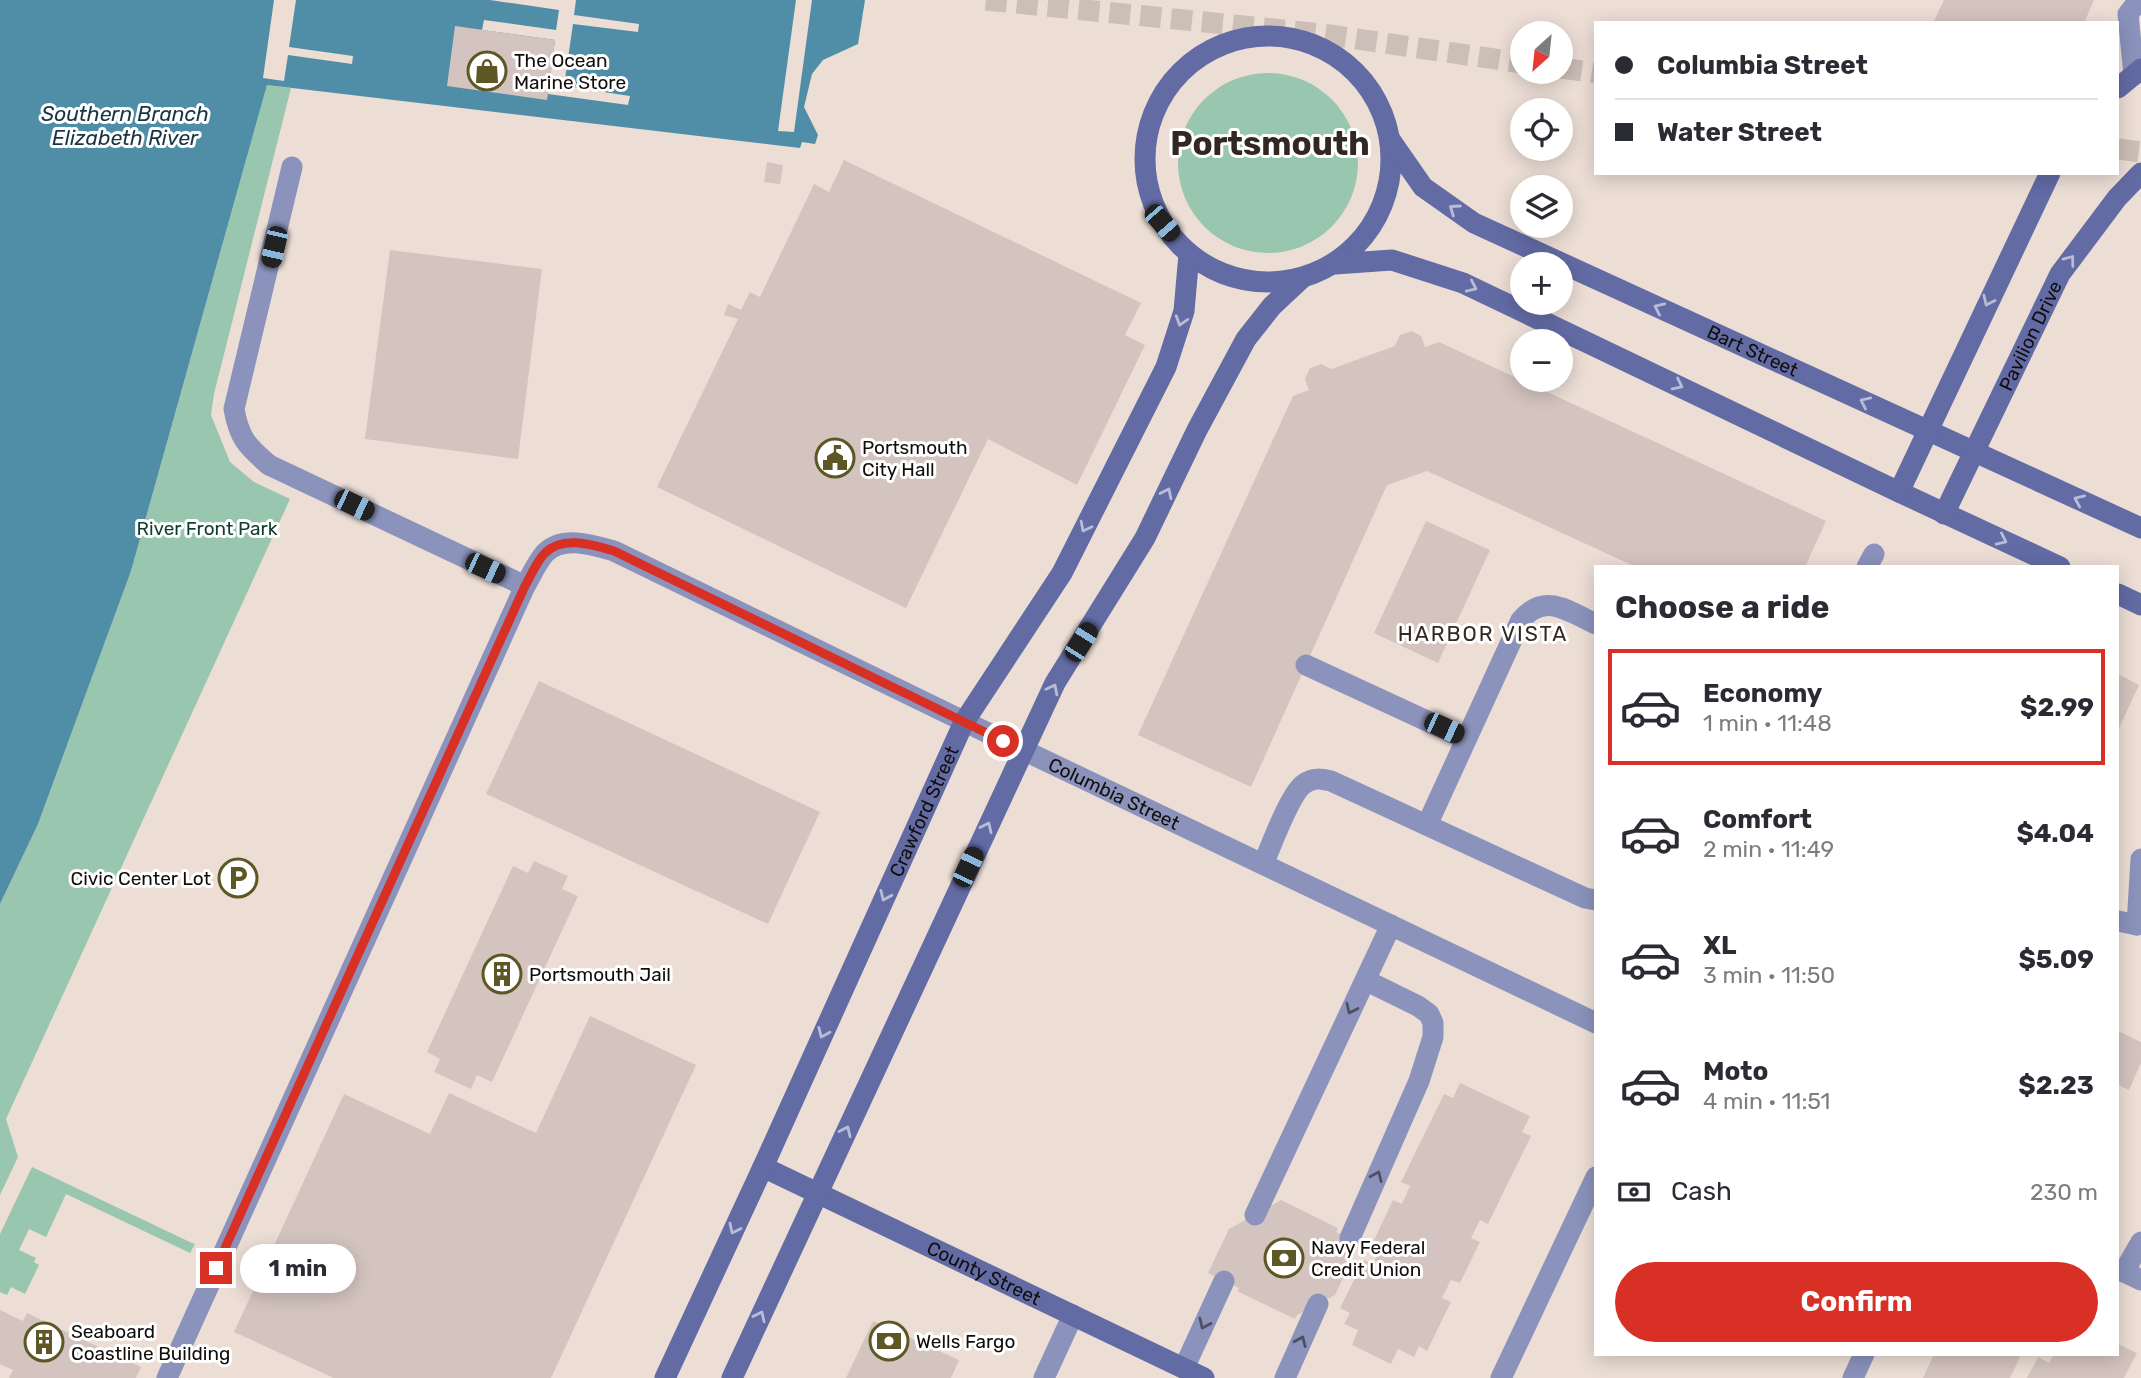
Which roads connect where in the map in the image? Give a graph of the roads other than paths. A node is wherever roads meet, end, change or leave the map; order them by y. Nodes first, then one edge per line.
1 (2139, 0) edge
2 (2138, 72) edge
3 (2119, 87) edge
4 (1391, 141) junction
5 (292, 167) dead end
6 (2141, 173) edge
7 (2049, 175) edge
8 (1189, 254) junction
9 (1335, 264) junction
10 (1302, 278) junction
11 (1928, 430) junction
12 (1974, 452) junction
13 (1899, 492) junction
14 (1944, 513) junction
15 (2141, 528) edge
16 (2056, 565) edge
17 (525, 586) junction
18 (2119, 594) edge
19 (2141, 605) edge
20 (1594, 623) edge
21 (1306, 664) dead end
22 (964, 722) junction
23 (1466, 739) junction
24 (1023, 750) junction
25 (1427, 825) junction
26 (2141, 859) edge
27 (1263, 864) junction
28 (1594, 900) edge
29 (2127, 923) edge
30 (1391, 926) junction
31 (1365, 980) junction
32 (1594, 1022) edge
33 (763, 1167) junction
34 (1594, 1181) edge
35 (817, 1193) junction
36 (1255, 1215) dead end
37 (1350, 1238) dead end
38 (2141, 1242) edge
39 (2128, 1274) edge
40 (1224, 1281) dead end
41 (1318, 1304) dead end
42 (1073, 1315) junction
43 (1863, 1356) edge
44 (1184, 1368) junction
45 (167, 1378) edge
46 (665, 1378) edge
47 (732, 1378) edge
48 (1044, 1378) edge
49 (1204, 1378) edge
50 (1285, 1378) edge
51 (1501, 1378) edge
52 (1853, 1378) edge

1 - 2 street
2 - 3 main road
4 - 8 main road
4 - 9 main road
11 -> 4 main road, Bart Street
5 - 17 street
12 -> 6 main road, Pavilion Drive
7 -> 11 main road
8 - 10 main road
8 -> 22 main road, Crawford Street
9 - 10 main road
9 -> 13 main road
24 -> 10 main road
11 - 12 main road, Bart Street
11 - 13 main road
12 - 14 main road, Pavilion Drive
15 -> 12 main road, Bart Street
13 - 14 main road
14 -> 16 main road
17 - 22 street, Columbia Street
17 - 45 street
18 - 19 main road
20 - 23 street
21 - 23 street
22 - 24 street, Columbia Street
22 -> 33 main road, Crawford Street
23 - 25 street
24 - 27 street, Columbia Street
35 -> 24 main road
25 - 27 street
25 - 28 street
26 - 29 street
27 - 30 street, Columbia Street
30 - 31 street
30 - 32 street, Columbia Street
31 -> 36 street
37 -> 31 street
33 - 35 main road, County Street
33 -> 46 main road, Crawford Street
34 - 51 street
35 - 42 main road, County Street
47 -> 35 main road
38 - 39 street
40 -> 44 street
50 -> 41 street
42 - 44 main road, County Street
42 - 48 street
43 - 52 street
44 - 49 main road, County Street

